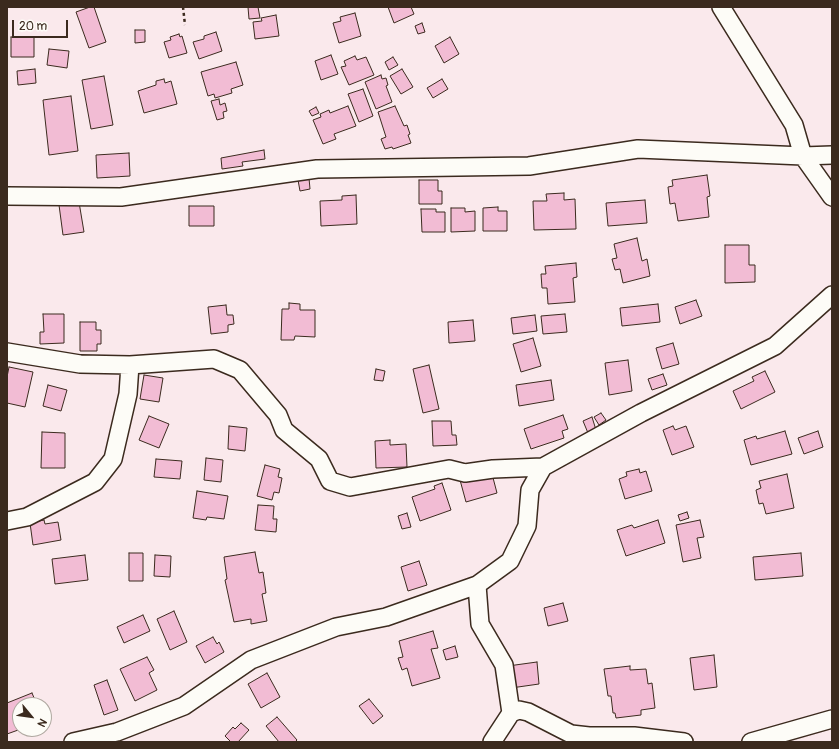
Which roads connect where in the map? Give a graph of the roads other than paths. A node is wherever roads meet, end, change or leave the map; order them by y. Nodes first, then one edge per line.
1 (721, 7) edge
2 (832, 154) edge
3 (803, 156) junction
4 (7, 196) edge
5 (832, 198) edge
6 (832, 295) edge
7 (7, 352) edge
8 (130, 365) junction
9 (543, 468) junction
10 (7, 521) edge
11 (477, 585) junction
12 (511, 713) junction
13 (832, 719) edge
14 (73, 742) edge
15 (492, 742) edge
16 (684, 742) edge
17 (751, 742) edge

1 - 3 street
2 - 3 street
3 - 4 street
3 - 5 street
6 - 9 street
7 - 8 street
8 - 9 street
8 - 10 street
9 - 11 street
11 - 12 street
11 - 14 street
12 - 15 street
12 - 16 street
13 - 17 street

